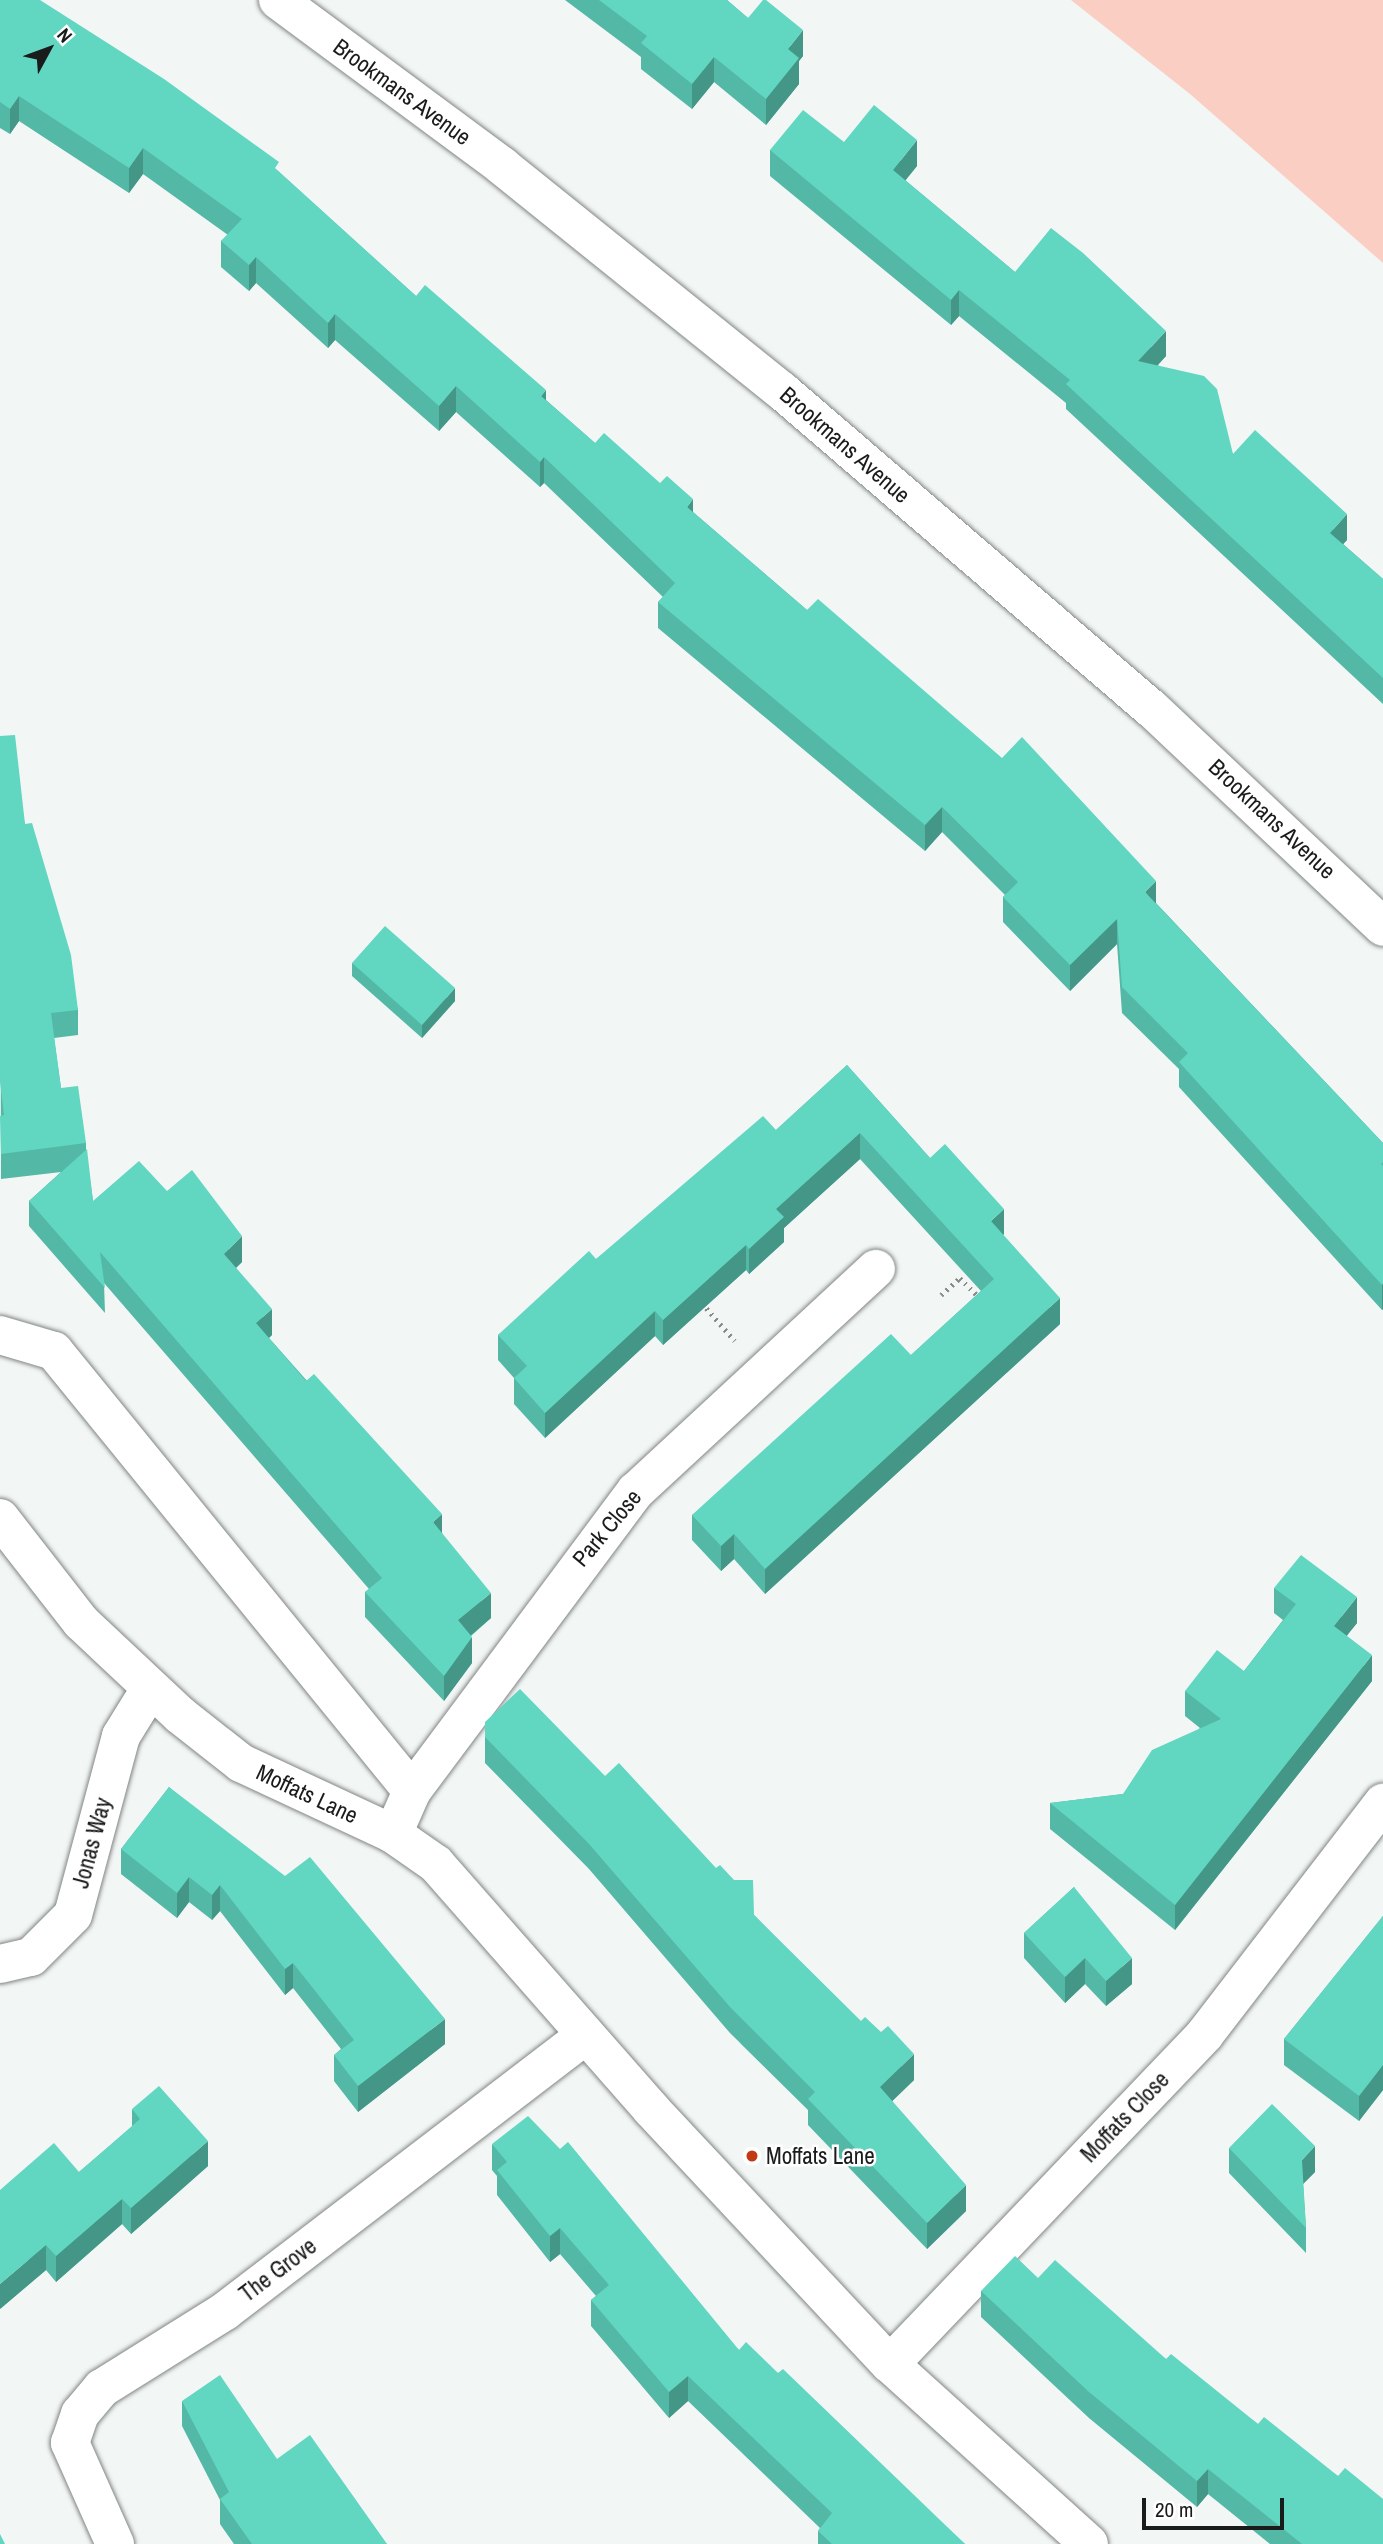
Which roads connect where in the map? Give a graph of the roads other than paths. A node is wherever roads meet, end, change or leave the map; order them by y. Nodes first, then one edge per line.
1 (278, 0) edge
2 (1383, 926) edge
3 (876, 1269) dead end
4 (0, 1335) edge
5 (0, 1518) edge
6 (150, 1689) junction
7 (412, 1791) junction
8 (1383, 1803) edge
9 (393, 1834) junction
10 (0, 1964) edge
11 (586, 2035) junction
12 (890, 2364) junction
13 (115, 2544) edge
14 (1089, 2544) edge

1 - 2 street, Brookmans Avenue
3 - 7 street, Park Close
4 - 7 street
5 - 6 street, Moffats Lane
6 - 9 street, Moffats Lane
6 - 10 street, Jonas Way
7 - 9 street, Park Close
8 - 12 street, Moffats Close
9 - 11 street, Moffats Lane
11 - 12 street, Moffats Lane
11 - 13 street, The Grove
12 - 14 street, Moffats Lane

